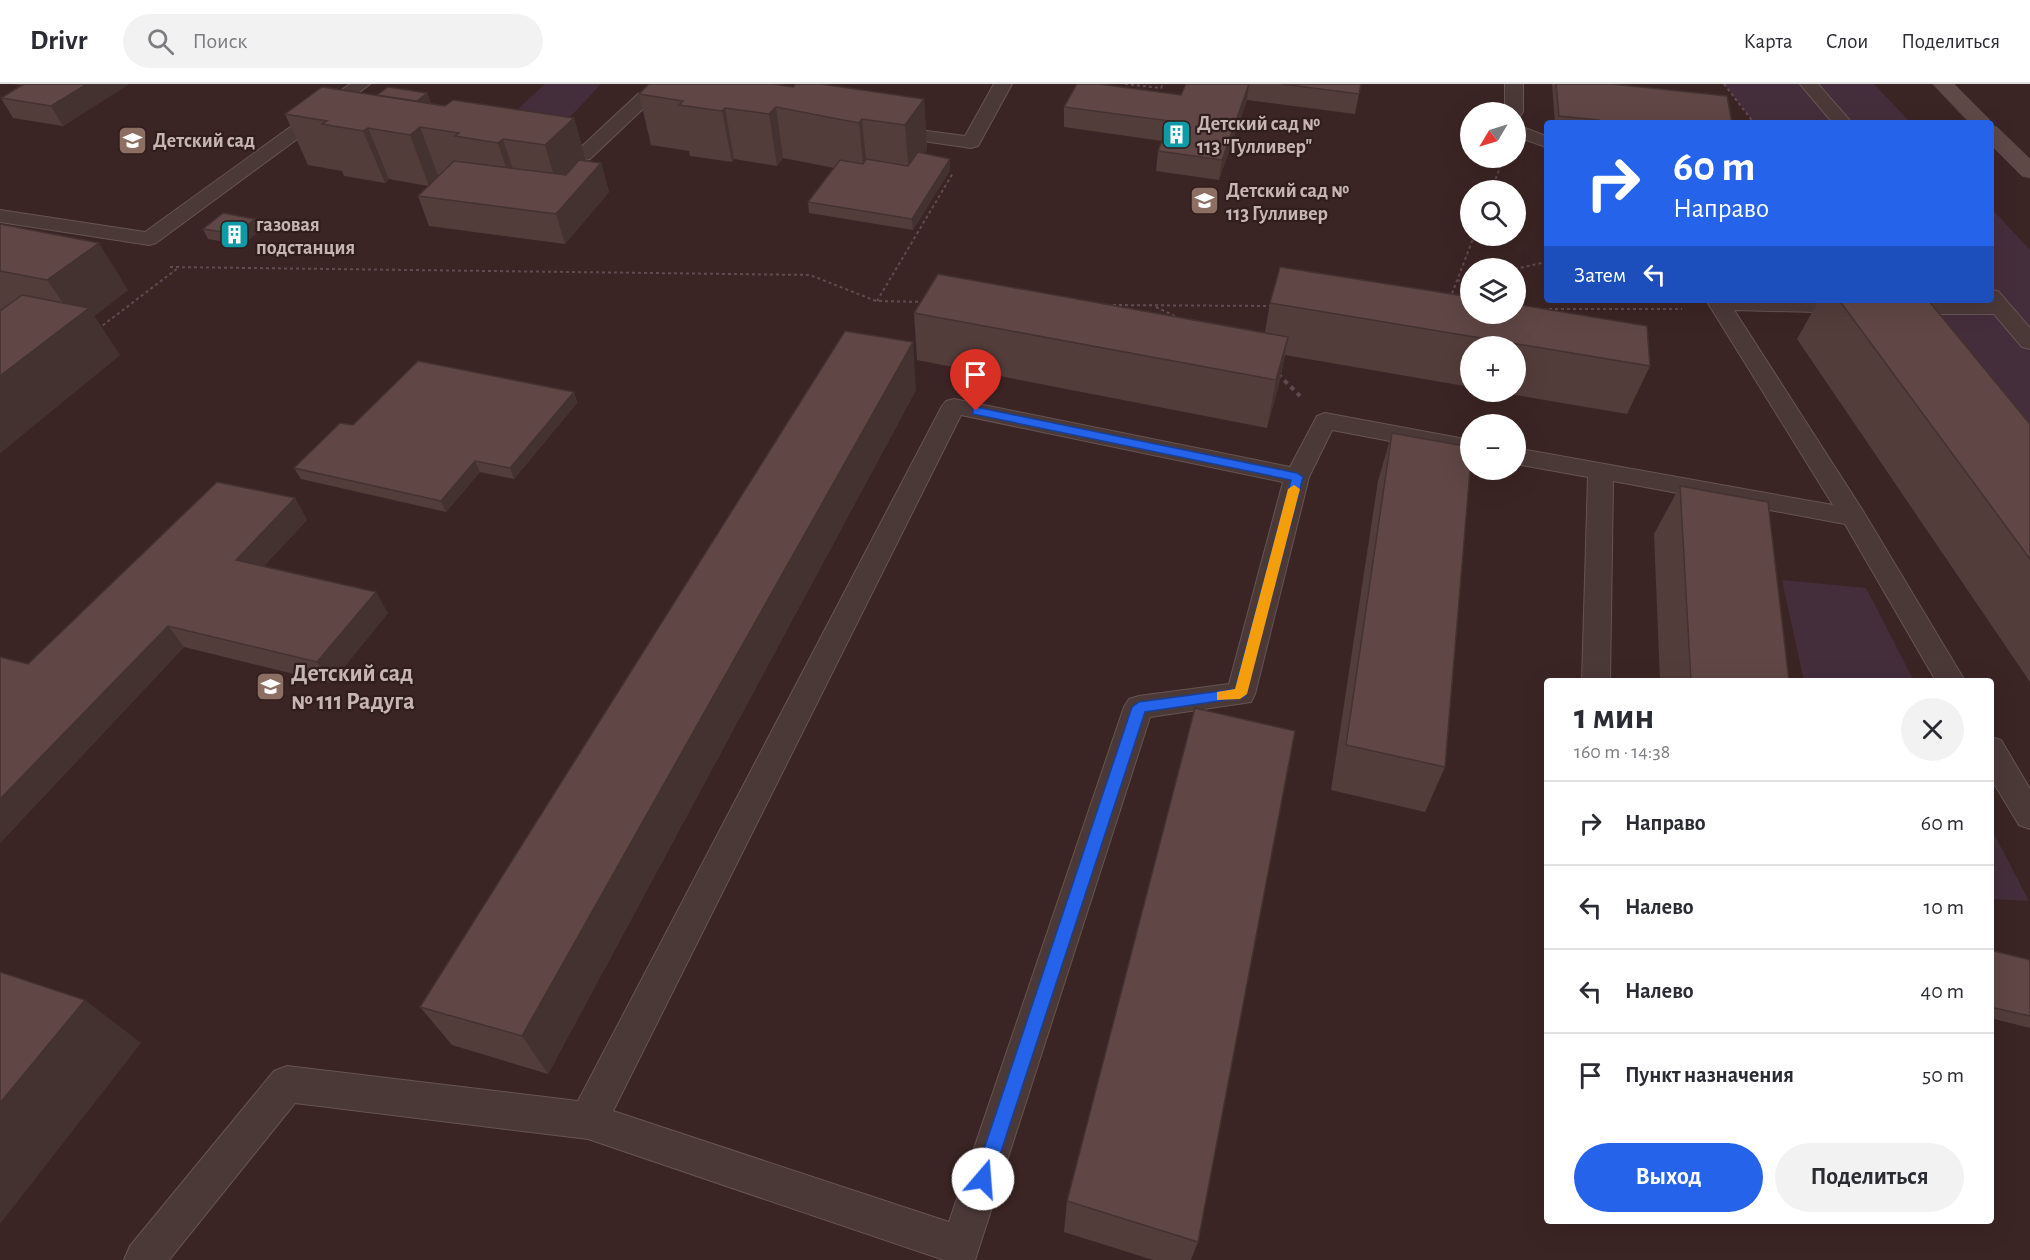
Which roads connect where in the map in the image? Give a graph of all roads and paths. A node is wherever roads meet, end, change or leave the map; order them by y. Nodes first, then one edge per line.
1 (361, 84) edge
2 (1003, 84) edge
3 (1125, 84) edge
4 (1163, 84) edge
5 (1514, 84) edge
6 (1724, 84) edge
7 (1809, 84) edge
8 (1942, 84) edge
9 (1514, 102) edge
10 (690, 104) edge
11 (319, 114) junction
12 (347, 119) edge
13 (1752, 120) edge
14 (1840, 120) edge
15 (1979, 120) edge
16 (866, 128) edge
17 (1526, 134) edge
18 (1994, 135) edge
19 (1544, 141) edge
20 (971, 142) junction
21 (524, 146) edge
22 (2030, 171) edge
23 (0, 216) edge
24 (1470, 246) edge
25 (1544, 262) edge
26 (167, 267) dead end
27 (179, 267) junction
28 (1526, 267) edge
29 (1460, 280) edge
30 (1457, 281) junction
31 (876, 301) junction
32 (934, 302) edge
33 (1996, 302) edge
34 (1719, 303) edge
35 (1106, 304) edge
36 (1152, 305) junction
37 (1282, 306) edge
38 (1446, 308) edge
39 (1182, 320) edge
40 (92, 333) dead end
41 (2030, 342) edge
42 (1271, 366) edge
43 (1324, 421) junction
44 (1460, 446) edge
45 (1526, 458) edge
46 (1601, 471) junction
47 (1297, 477) junction
48 (1854, 517) junction
49 (1596, 678) edge
50 (1949, 678) edge
51 (1994, 756) edge
52 (2030, 816) edge
53 (588, 1121) junction
54 (144, 1260) edge

1 - 11 lane
2 - 20 lane
3 - 4 path
5 - 9 lane
6 - 13 path
7 - 14 lane
8 - 15 street
10 - 21 lane
11 - 12 lane
11 - 23 lane
16 - 20 lane
17 - 19 lane
18 - 22 street
20 - 31 path
24 - 30 path
25 - 28 path
26 - 27 path
27 - 31 path
27 - 40 path
29 - 30 path
30 - 38 path
31 - 32 path
33 - 41 lane
34 - 48 lane
35 - 36 path
36 - 37 path
36 - 39 path
42 - 43 path
43 - 44 lane
43 - 47 lane
45 - 46 lane
46 - 48 lane
46 - 49 lane
47 - 53 lane
47 - 53 lane
48 - 50 lane
51 - 52 lane
53 - 54 lane

